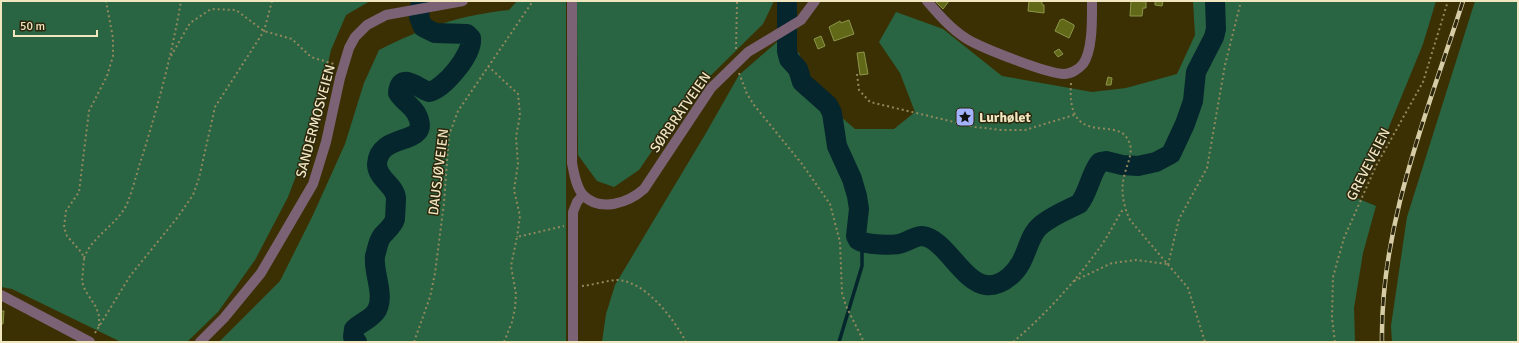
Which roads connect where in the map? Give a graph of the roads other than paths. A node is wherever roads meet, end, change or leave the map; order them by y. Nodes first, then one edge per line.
1 (463, 1) edge
2 (572, 1) edge
3 (815, 1) edge
4 (927, 1) edge
5 (1092, 1) edge
6 (583, 195) junction
7 (1, 295) edge
8 (90, 342) edge
9 (200, 342) edge
10 (573, 342) edge

1 - 9 street, SANDERMOSVEIEN
2 - 6 street
3 - 6 street, SØRBRÅTVEIEN
4 - 5 street
6 - 10 street
7 - 8 street

